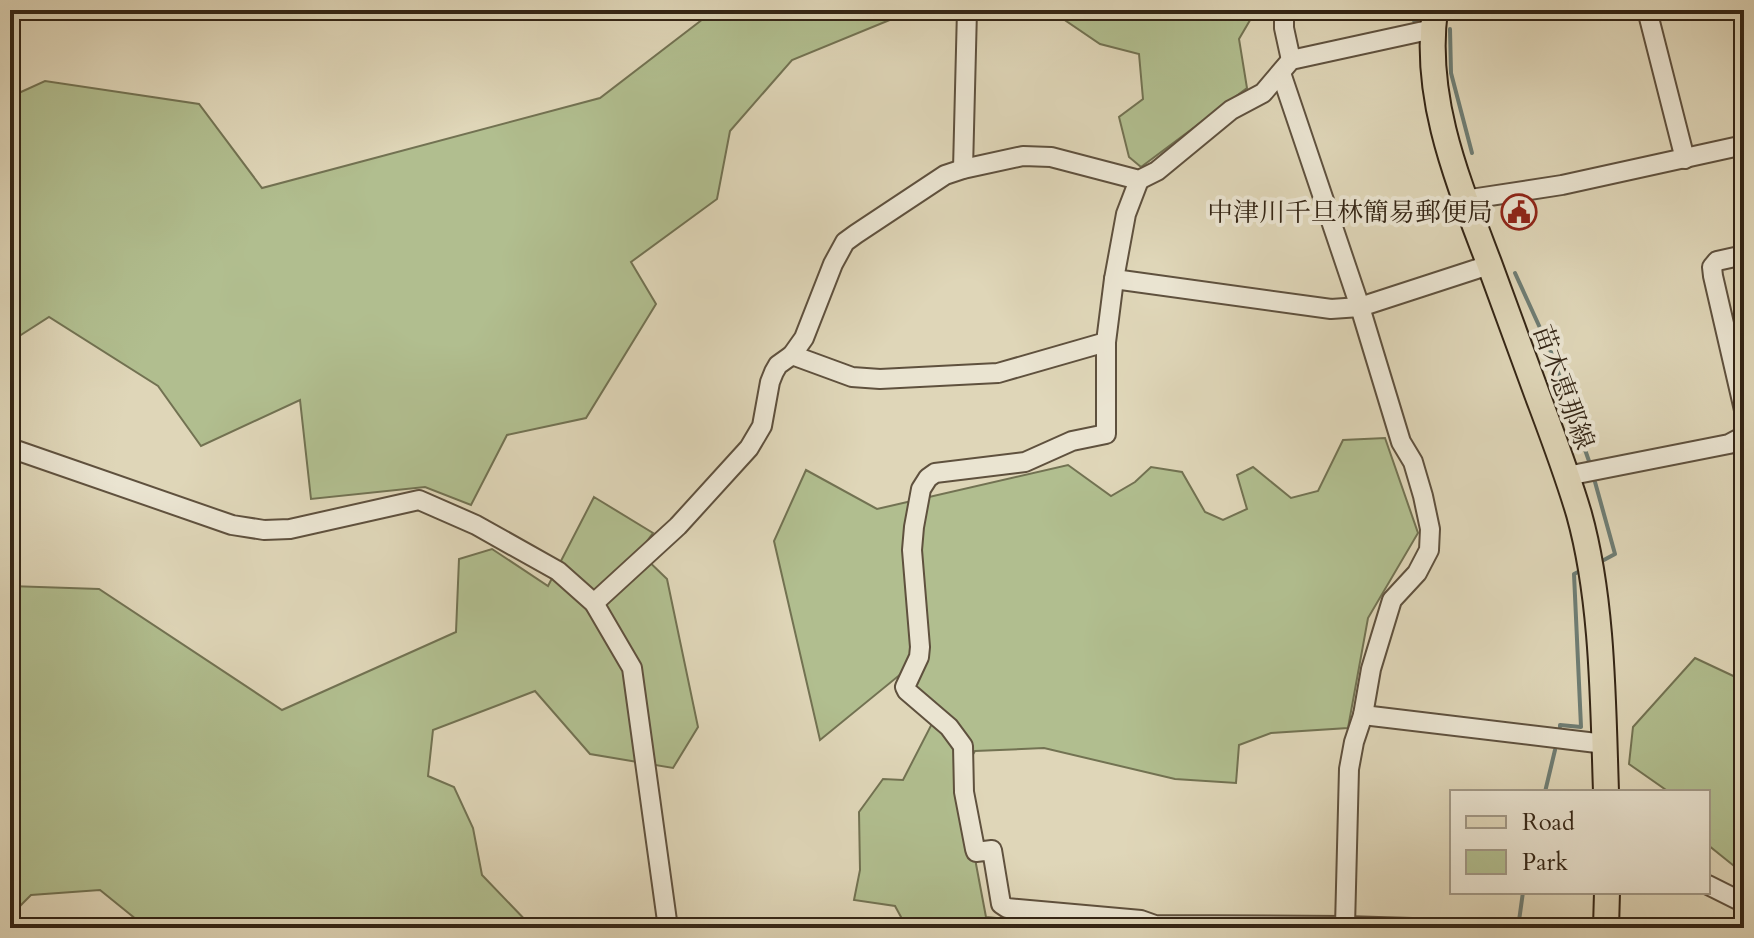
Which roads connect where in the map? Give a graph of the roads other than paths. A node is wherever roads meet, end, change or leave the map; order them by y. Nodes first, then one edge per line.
1 (967, 10) edge
2 (1284, 10) edge
3 (1647, 10) edge
4 (1434, 20) edge
5 (1286, 67) junction
6 (1744, 145) edge
7 (1685, 159) junction
8 (963, 169) junction
9 (1139, 180) junction
10 (1464, 200) junction
11 (1744, 255) edge
12 (1489, 265) junction
13 (1114, 279) junction
14 (1360, 307) junction
15 (1106, 342) junction
16 (792, 355) junction
17 (1744, 410) edge
18 (1744, 436) edge
19 (10, 448) edge
20 (1567, 476) junction
21 (594, 603) junction
22 (1363, 715) junction
23 (1605, 744) junction
24 (1606, 790) edge
25 (1710, 886) edge
26 (1607, 894) edge
27 (1744, 903) edge
28 (1345, 926) junction
29 (668, 928) edge
30 (1412, 928) edge
31 (1606, 928) edge

1 - 8 street
2 - 5 street
3 - 7 street
4 - 5 street
4 - 10 main road, 苗木恵那線
5 - 9 street
5 - 14 street
6 - 7 street
7 - 10 street
8 - 9 street
8 - 16 street
9 - 13 street
10 - 12 main road, 苗木恵那線
11 - 17 street
12 - 14 street
12 - 20 main road, 苗木恵那線
13 - 14 street
13 - 15 street
14 - 22 street
15 - 16 street
15 - 28 street
16 - 21 street
18 - 20 street
19 - 21 street
20 - 23 main road, 苗木恵那線
21 - 29 street
22 - 23 street
22 - 28 street
23 - 24 main road, 苗木恵那線
25 - 27 street
26 - 31 main road
28 - 30 street

